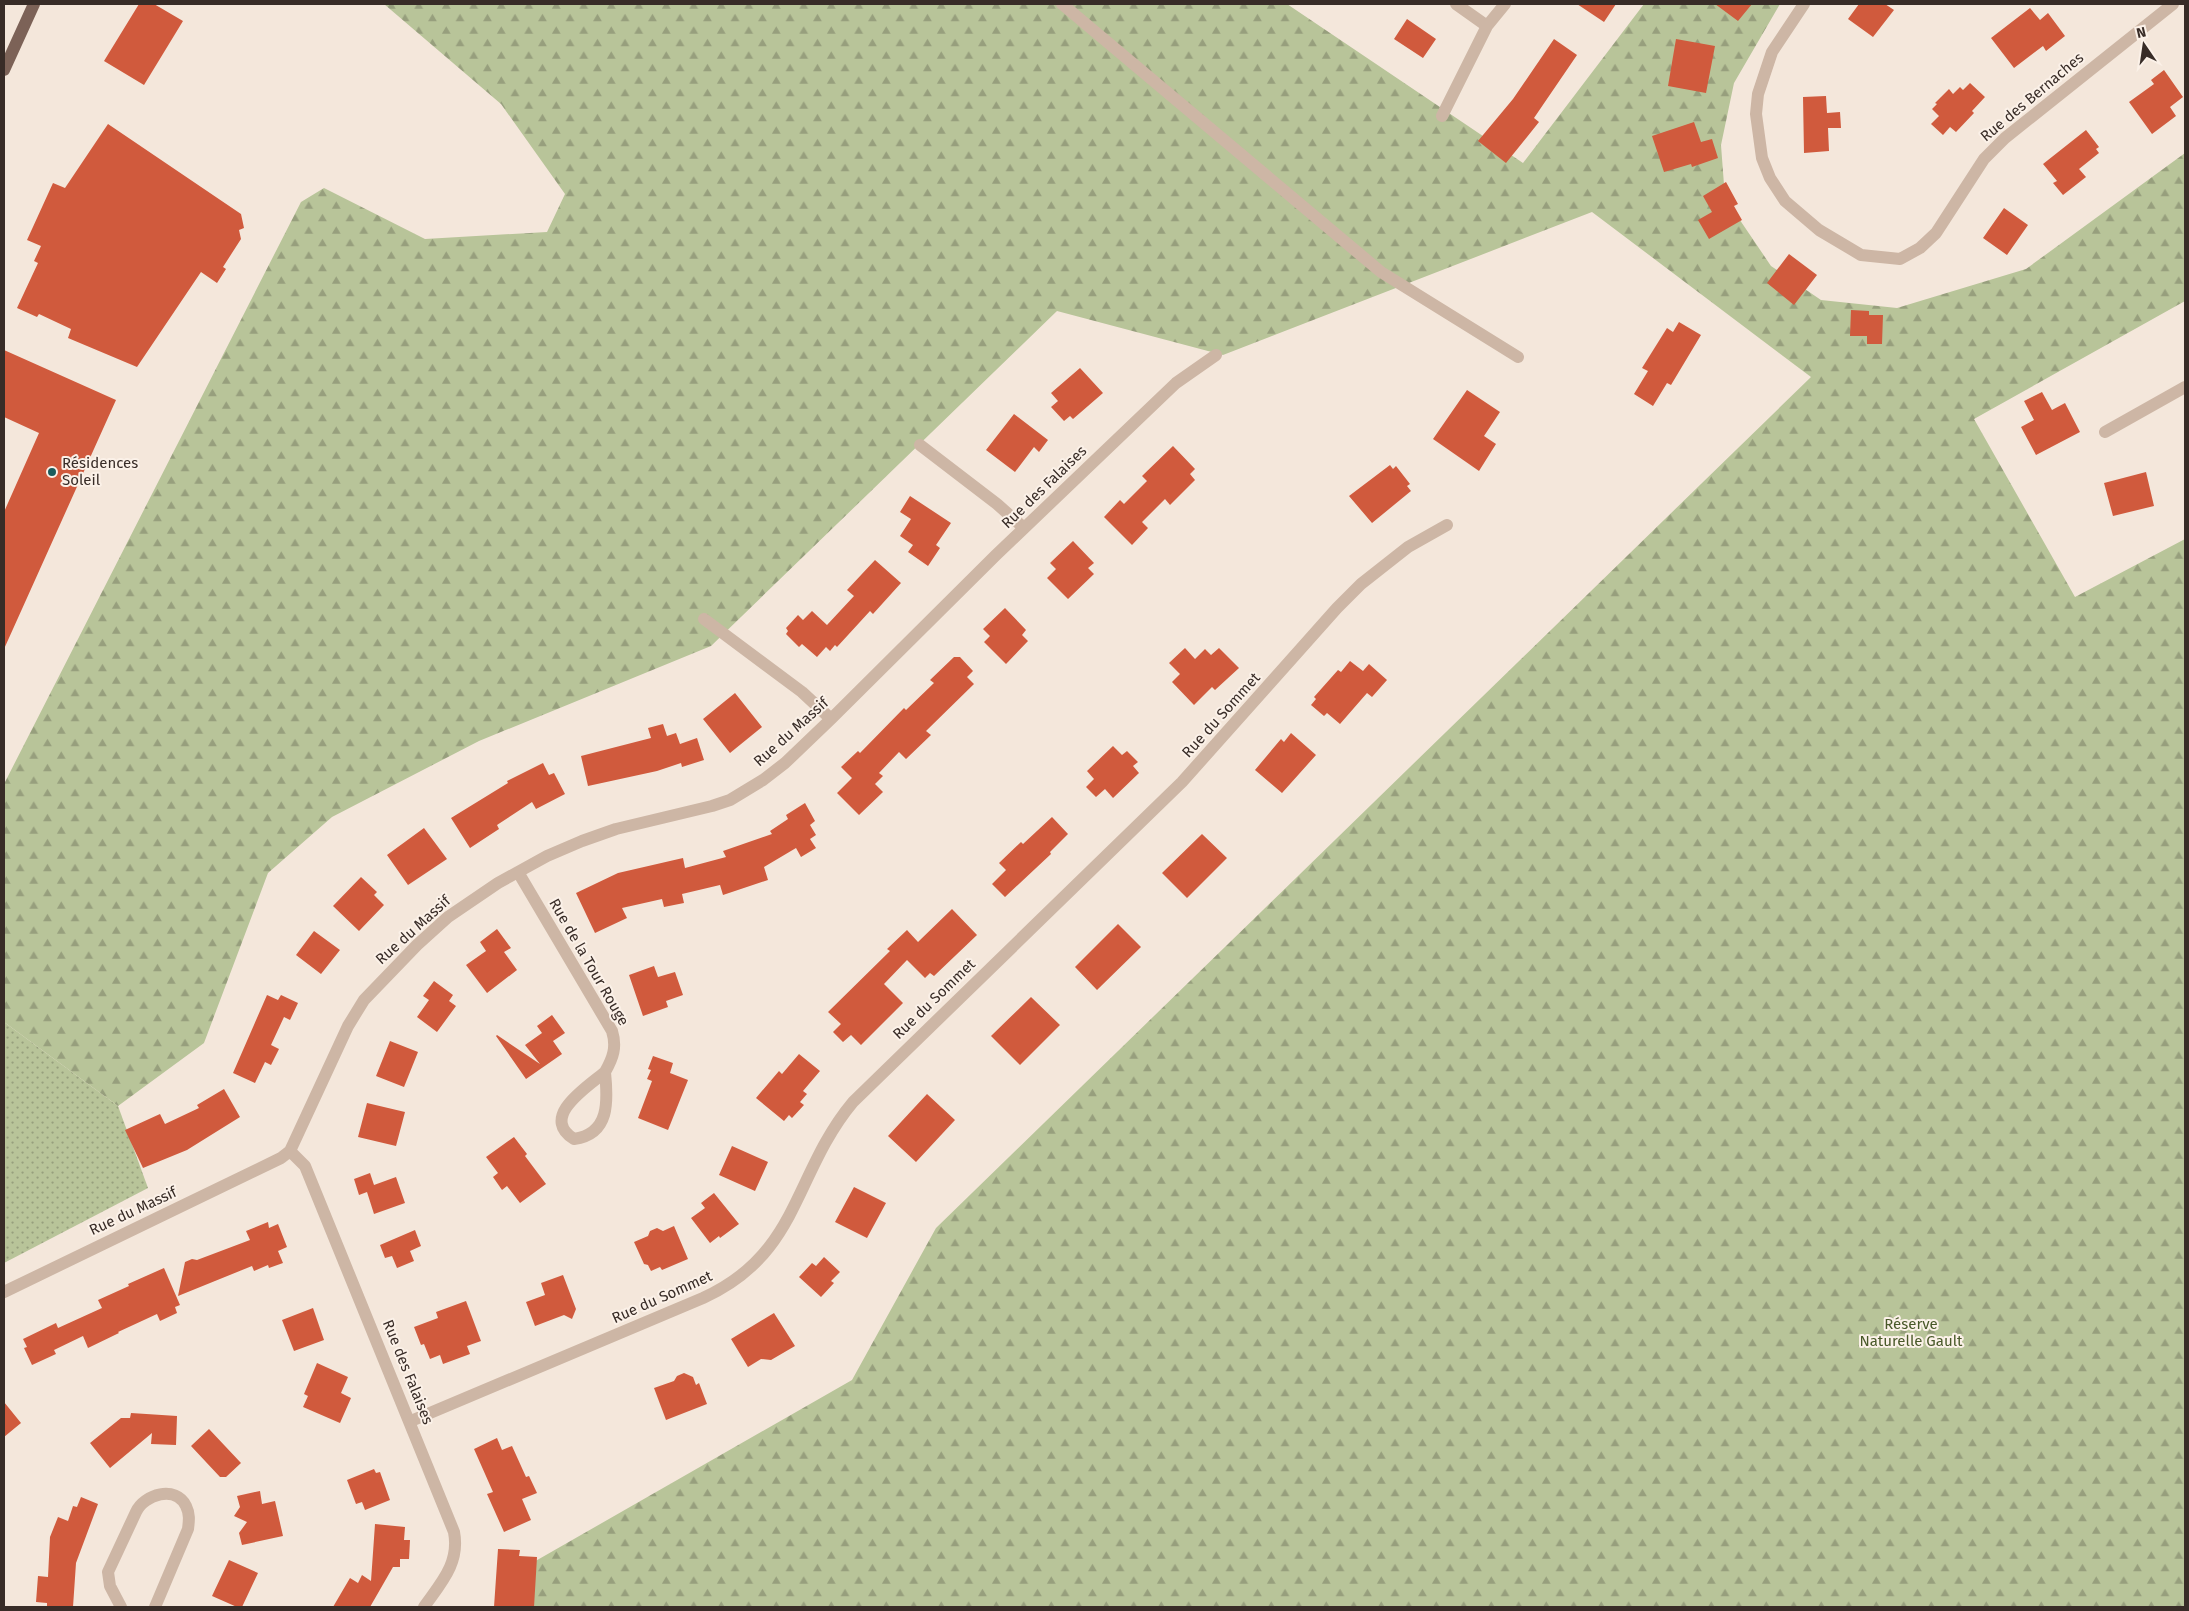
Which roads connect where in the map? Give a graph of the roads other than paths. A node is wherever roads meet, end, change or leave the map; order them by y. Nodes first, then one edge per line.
1 (34, 4) edge
2 (1062, 4) edge
3 (1456, 4) edge
4 (1505, 4) edge
5 (1804, 4) edge
6 (2173, 4) edge
7 (1487, 26) junction
8 (4, 70) edge
9 (1442, 116) dead end
10 (1216, 355) dead end
11 (1518, 357) dead end
12 (2185, 387) edge
13 (2105, 432) dead end
14 (920, 445) dead end
15 (1446, 525) dead end
16 (1024, 528) junction
17 (704, 619) dead end
18 (900, 650) joint
19 (831, 719) junction
20 (518, 872) junction
21 (605, 1072) junction
22 (290, 1151) junction
23 (4, 1292) edge
24 (411, 1421) junction
25 (120, 1607) edge
26 (155, 1607) edge
27 (424, 1607) edge

1 - 8 main road
2 - 11 street
3 - 7 street
4 - 7 street
5 - 6 street, Rue des Bernaches
7 - 9 street
10 - 16 street, Rue des Falaises
12 - 13 street
14 - 16 street
15 - 24 street, Rue du Sommet
16 - 18 street, Rue des Falaises
17 - 19 street
18 - 19 street, Rue du Massif
19 - 20 street, Rue du Massif
20 - 21 street, Rue de la Tour Rouge
20 - 22 street, Rue du Massif
21 - 21 street, Rue de la Tour Rouge
22 - 23 street, Rue du Massif
22 - 24 street, Rue des Falaises
24 - 27 street, Rue des Falaises
25 - 26 street

